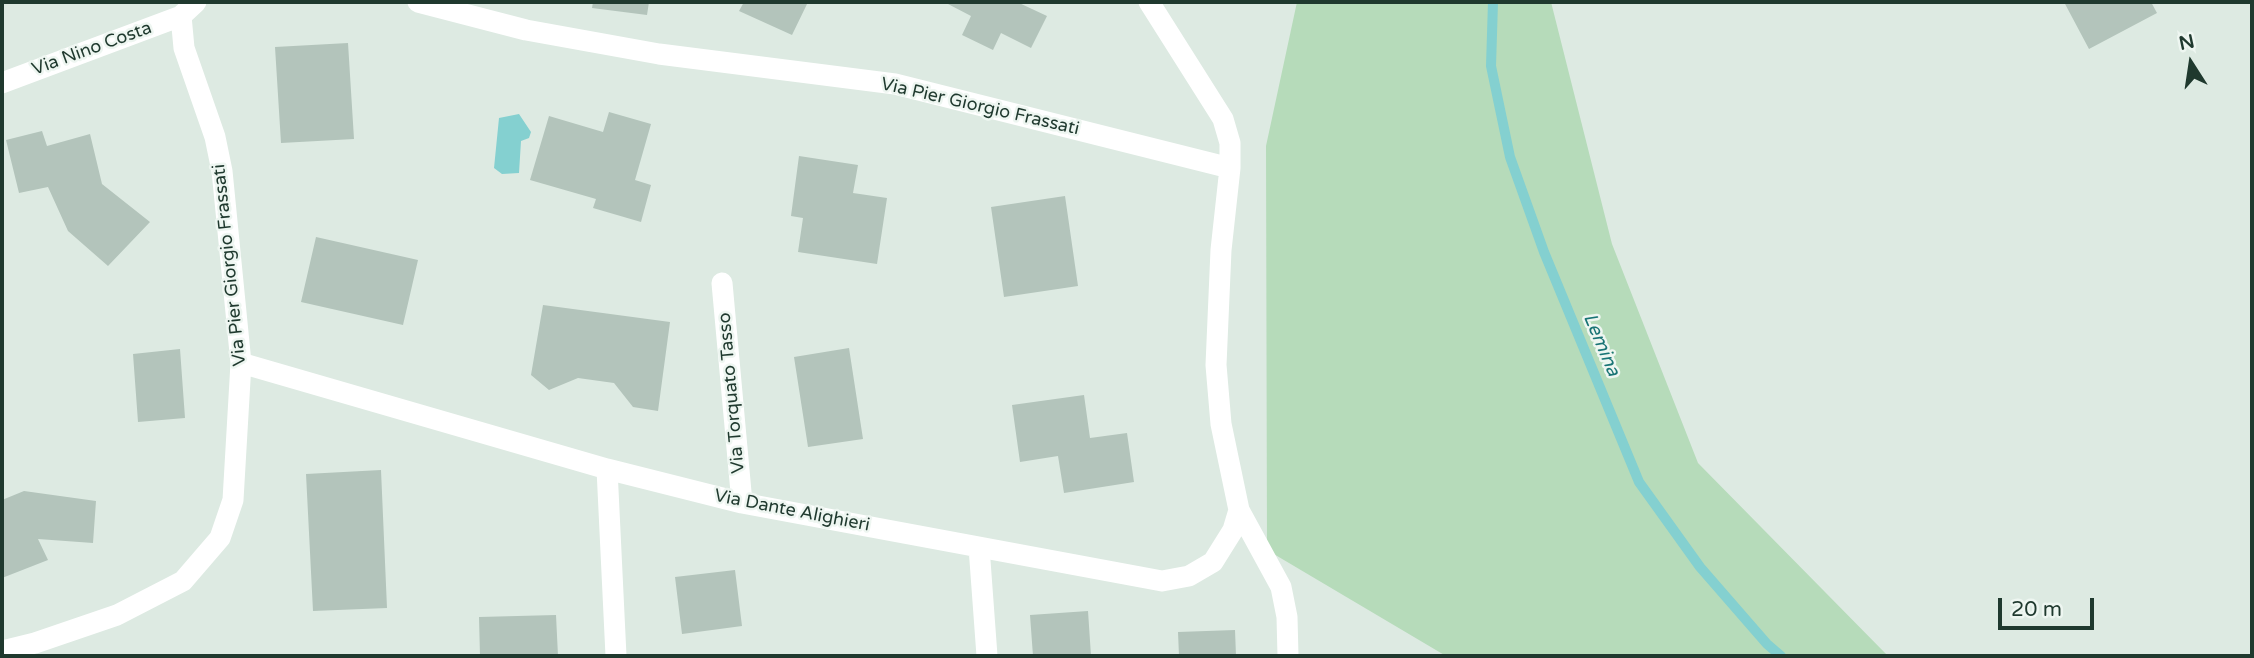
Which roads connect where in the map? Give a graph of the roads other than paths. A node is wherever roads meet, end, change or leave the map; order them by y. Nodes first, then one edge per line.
1 (418, 2) edge
2 (1149, 2) edge
3 (188, 9) edge
4 (2, 83) edge
5 (1230, 168) junction
6 (722, 283) dead end
7 (242, 363) junction
8 (607, 469) junction
9 (742, 503) junction
10 (1239, 510) junction
11 (979, 547) junction
12 (2, 651) edge
13 (616, 656) edge
14 (987, 656) edge
15 (1288, 656) edge

1 - 5 street, Via Pier Giorgio Frassati
2 - 5 street
3 - 4 street, Via Nino Costa
3 - 7 street, Via Pier Giorgio Frassati
5 - 10 street
6 - 9 street, Via Torquato Tasso
7 - 8 street, Via Dante Alighieri
7 - 12 street, Via Pier Giorgio Frassati
8 - 9 street, Via Dante Alighieri
8 - 13 street
9 - 11 street, Via Dante Alighieri
10 - 11 street, Via Dante Alighieri
10 - 15 street
11 - 14 street

